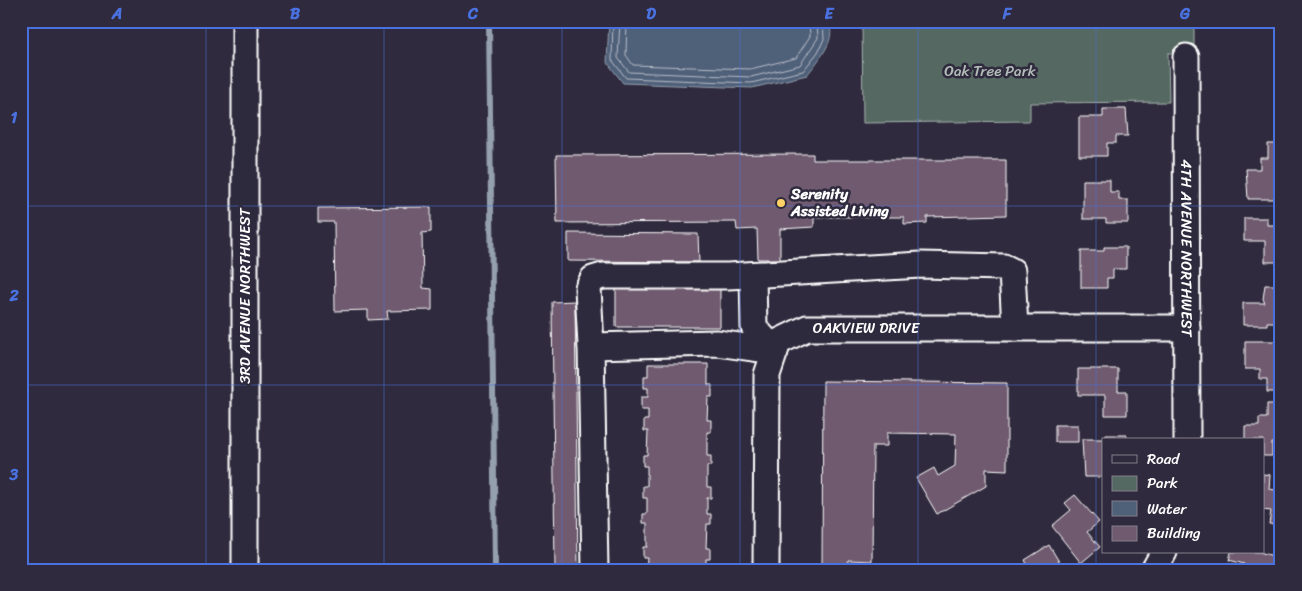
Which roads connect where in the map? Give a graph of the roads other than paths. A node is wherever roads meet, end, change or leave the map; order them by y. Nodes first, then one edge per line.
1 (245, 21) edge
2 (1186, 57) dead end
3 (753, 275) junction
4 (1015, 328) junction
5 (1187, 328) junction
6 (591, 346) junction
7 (776, 351) junction
8 (1187, 438) edge
9 (1163, 554) edge
10 (245, 570) edge
11 (595, 570) edge
12 (766, 570) edge
13 (1154, 570) edge

1 - 10 street, 3RD AVENUE NORTHWEST
2 - 5 street, 4TH AVENUE NORTHWEST
3 - 4 street
3 - 6 street
3 - 7 street
4 - 5 street, OAKVIEW DRIVE
4 - 7 street, OAKVIEW DRIVE
5 - 8 street, 4TH AVENUE NORTHWEST
6 - 7 street
6 - 11 street
7 - 12 street, OAKVIEW DRIVE
9 - 13 street

